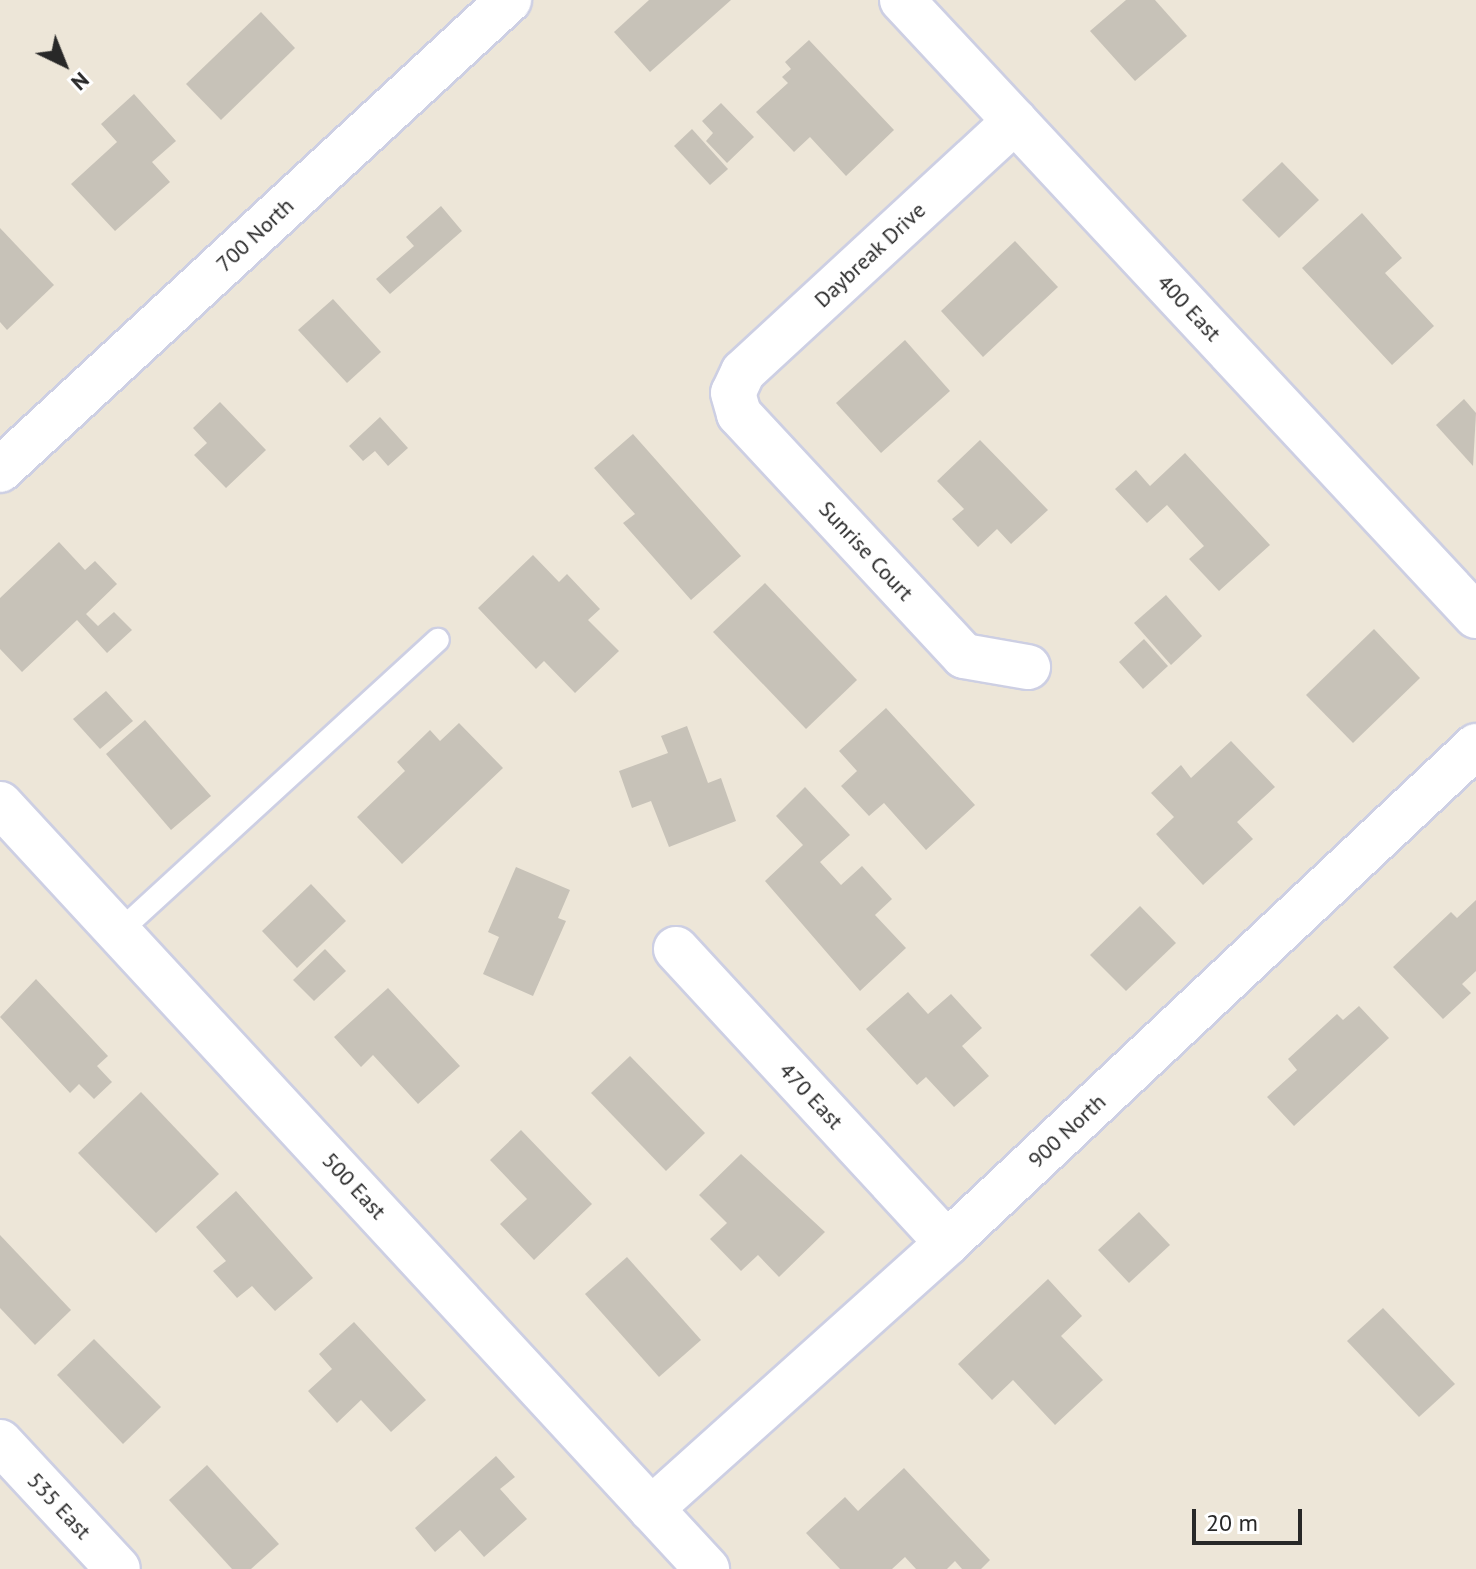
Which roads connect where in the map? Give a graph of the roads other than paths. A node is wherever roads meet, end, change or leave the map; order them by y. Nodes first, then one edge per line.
1 (509, 0) edge
2 (902, 0) edge
3 (1015, 121) junction
4 (733, 393) joint
5 (0, 470) edge
6 (1476, 616) edge
7 (438, 640) dead end
8 (1028, 667) dead end
9 (1476, 746) edge
10 (0, 804) edge
11 (120, 931) junction
12 (676, 949) dead end
13 (947, 1243) junction
14 (0, 1442) edge
15 (651, 1509) junction
16 (118, 1569) edge
17 (707, 1569) edge

1 - 5 street, 700 North
2 - 3 street, 400 East
3 - 4 street, Daybreak Drive
3 - 6 street, 400 East
4 - 8 street, Sunrise Court
7 - 11 lane
9 - 13 street, 900 North
10 - 11 street, 500 East
11 - 15 street, 500 East
12 - 13 street, 470 East
13 - 15 street, 900 North
14 - 16 street, 535 East
15 - 17 street, 500 East

